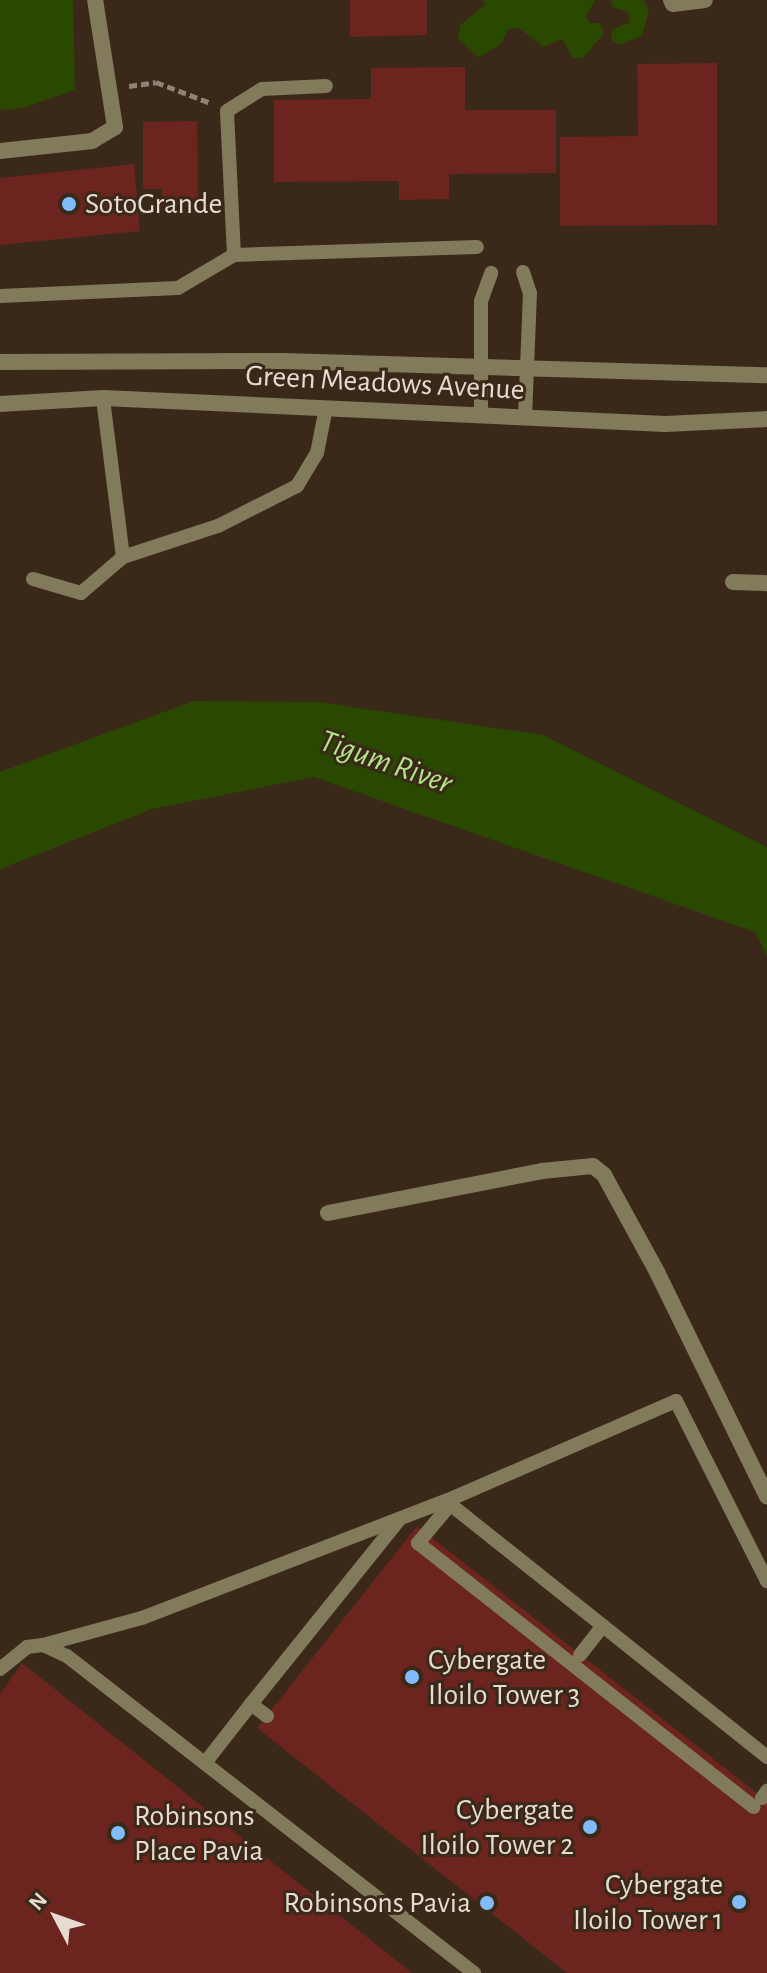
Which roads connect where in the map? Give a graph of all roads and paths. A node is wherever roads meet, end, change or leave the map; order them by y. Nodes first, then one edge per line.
1 (95, 0) edge
2 (671, 0) edge
3 (705, 0) edge
4 (326, 86) dead end
5 (108, 89) junction
6 (227, 111) junction
7 (0, 151) edge
8 (477, 247) dead end
9 (234, 255) junction
10 (523, 272) dead end
11 (491, 273) dead end
12 (0, 296) edge
13 (0, 362) edge
14 (528, 365) junction
15 (479, 366) junction
16 (767, 375) edge
17 (103, 398) junction
18 (0, 404) edge
19 (326, 408) junction
20 (481, 416) junction
21 (525, 417) junction
22 (767, 419) edge
23 (123, 557) junction
24 (33, 579) dead end
25 (733, 582) dead end
26 (767, 583) edge
27 (328, 1213) dead end
28 (767, 1497) edge
29 (448, 1503) junction
30 (400, 1519) junction
31 (767, 1581) edge
32 (603, 1626) junction
33 (43, 1645) junction
34 (580, 1655) dead end
35 (0, 1669) edge
36 (251, 1704) junction
37 (267, 1716) dead end
38 (767, 1757) edge
39 (205, 1763) junction
40 (761, 1799) edge
41 (474, 1973) edge

1 - 5 street
2 - 3 street
4 - 6 lane
5 - 6 path
5 - 7 street
6 - 9 lane
8 - 9 lane
9 - 12 lane
10 - 14 lane
11 - 15 lane
13 - 15 street, Green Meadows Avenue
14 - 15 street, Green Meadows Avenue
14 - 16 street, Green Meadows Avenue
14 - 21 lane
15 - 20 lane
17 - 18 street, Green Meadows Avenue
17 - 19 street, Green Meadows Avenue
17 - 23 lane
19 - 20 street, Green Meadows Avenue
19 - 23 lane
20 - 21 street, Green Meadows Avenue
21 - 22 street, Green Meadows Avenue
23 - 24 lane
25 - 26 street
27 - 28 street
29 - 30 lane
29 - 31 lane
29 - 32 lane
29 - 40 lane
30 - 33 lane
30 - 36 lane
32 - 34 lane
32 - 38 lane
33 - 35 lane
33 - 39 lane
36 - 37 lane
36 - 39 lane
39 - 41 lane

